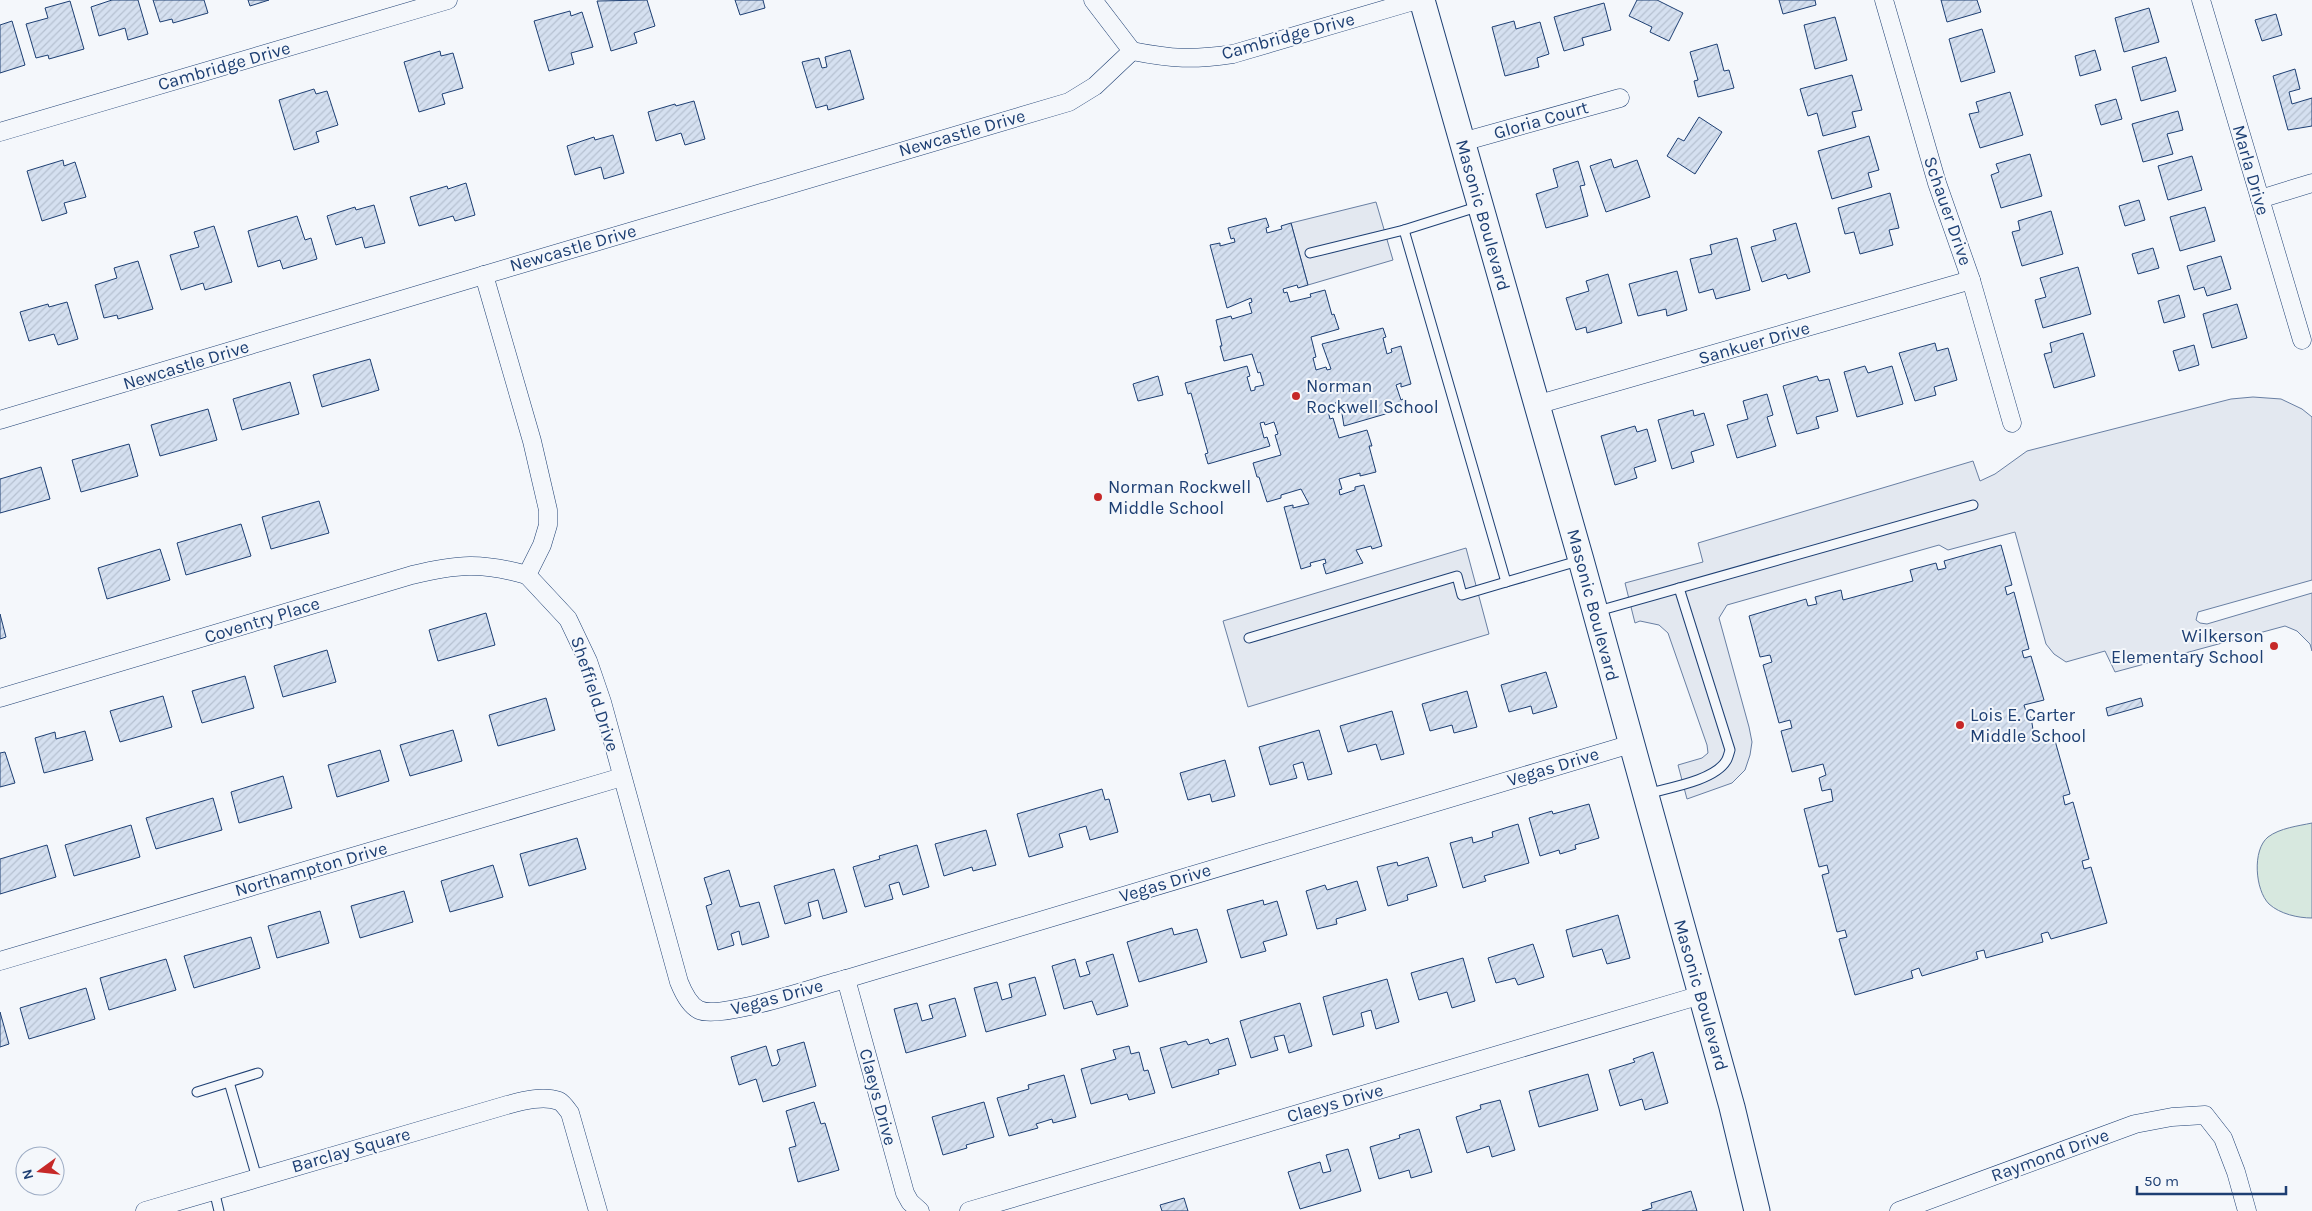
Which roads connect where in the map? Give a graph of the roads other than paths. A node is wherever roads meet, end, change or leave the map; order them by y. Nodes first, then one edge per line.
1 (448, 0) edge
2 (1093, 0) edge
3 (1417, 0) edge
4 (1422, 0) edge
5 (1884, 0) edge
6 (2200, 0) edge
7 (1132, 51) junction
8 (1620, 98) dead end
9 (0, 132) edge
10 (1462, 142) junction
11 (2312, 183) edge
12 (2260, 198) junction
13 (1480, 206) junction
14 (1404, 230) junction
15 (1310, 253) dead end
16 (484, 275) junction
17 (1971, 280) junction
18 (2302, 340) dead end
19 (1536, 405) junction
20 (0, 420) edge
21 (2012, 423) dead end
22 (1973, 505) dead end
23 (1581, 560) junction
24 (527, 575) junction
25 (1506, 582) junction
26 (1679, 588) junction
27 (1595, 612) junction
28 (1249, 638) dead end
29 (0, 698) edge
30 (1631, 744) junction
31 (622, 777) junction
32 (1645, 794) junction
33 (0, 961) edge
34 (846, 979) junction
35 (1701, 995) junction
36 (698, 1009) joint
37 (258, 1073) dead end
38 (229, 1082) junction
39 (198, 1092) dead end
40 (257, 1178) junction
41 (214, 1190) junction
42 (144, 1211) edge
43 (219, 1211) edge
44 (598, 1211) edge
45 (920, 1211) edge
46 (969, 1211) edge
47 (1757, 1211) edge
48 (1899, 1211) edge
49 (2247, 1211) edge

1 - 9 street, Cambridge Drive
2 - 7 street
3 - 7 street, Cambridge Drive
4 - 10 street, Masonic Boulevard
5 - 17 street, Schauer Drive
6 - 12 street, Marla Drive
7 - 16 street, Newcastle Drive
8 - 10 street, Gloria Court
10 - 13 street, Masonic Boulevard
11 - 12 street
12 - 18 street, Marla Drive
13 - 14 lane
13 - 19 street, Masonic Boulevard
14 - 15 lane
14 - 25 lane
16 - 20 street, Newcastle Drive
16 - 24 street
17 - 19 street, Sankuer Drive
17 - 21 street, Schauer Drive
19 - 23 street, Masonic Boulevard
22 - 26 lane
23 - 25 lane
23 - 27 street, Masonic Boulevard
24 - 29 street, Coventry Place
24 - 31 street, Sheffield Drive
25 - 28 lane
26 - 27 lane
26 - 32 lane
27 - 30 street, Masonic Boulevard
30 - 32 street, Masonic Boulevard
30 - 34 street, Vegas Drive
31 - 33 street, Northampton Drive
31 - 36 street, Sheffield Drive
32 - 35 street, Masonic Boulevard
34 - 36 street, Vegas Drive
34 - 45 street, Claeys Drive
35 - 46 street, Claeys Drive
35 - 47 street, Masonic Boulevard
37 - 38 lane
38 - 39 lane
38 - 40 lane
40 - 41 street, Barclay Square
40 - 44 street, Barclay Square
41 - 42 street, Barclay Square
41 - 43 lane
48 - 49 street, Raymond Drive

